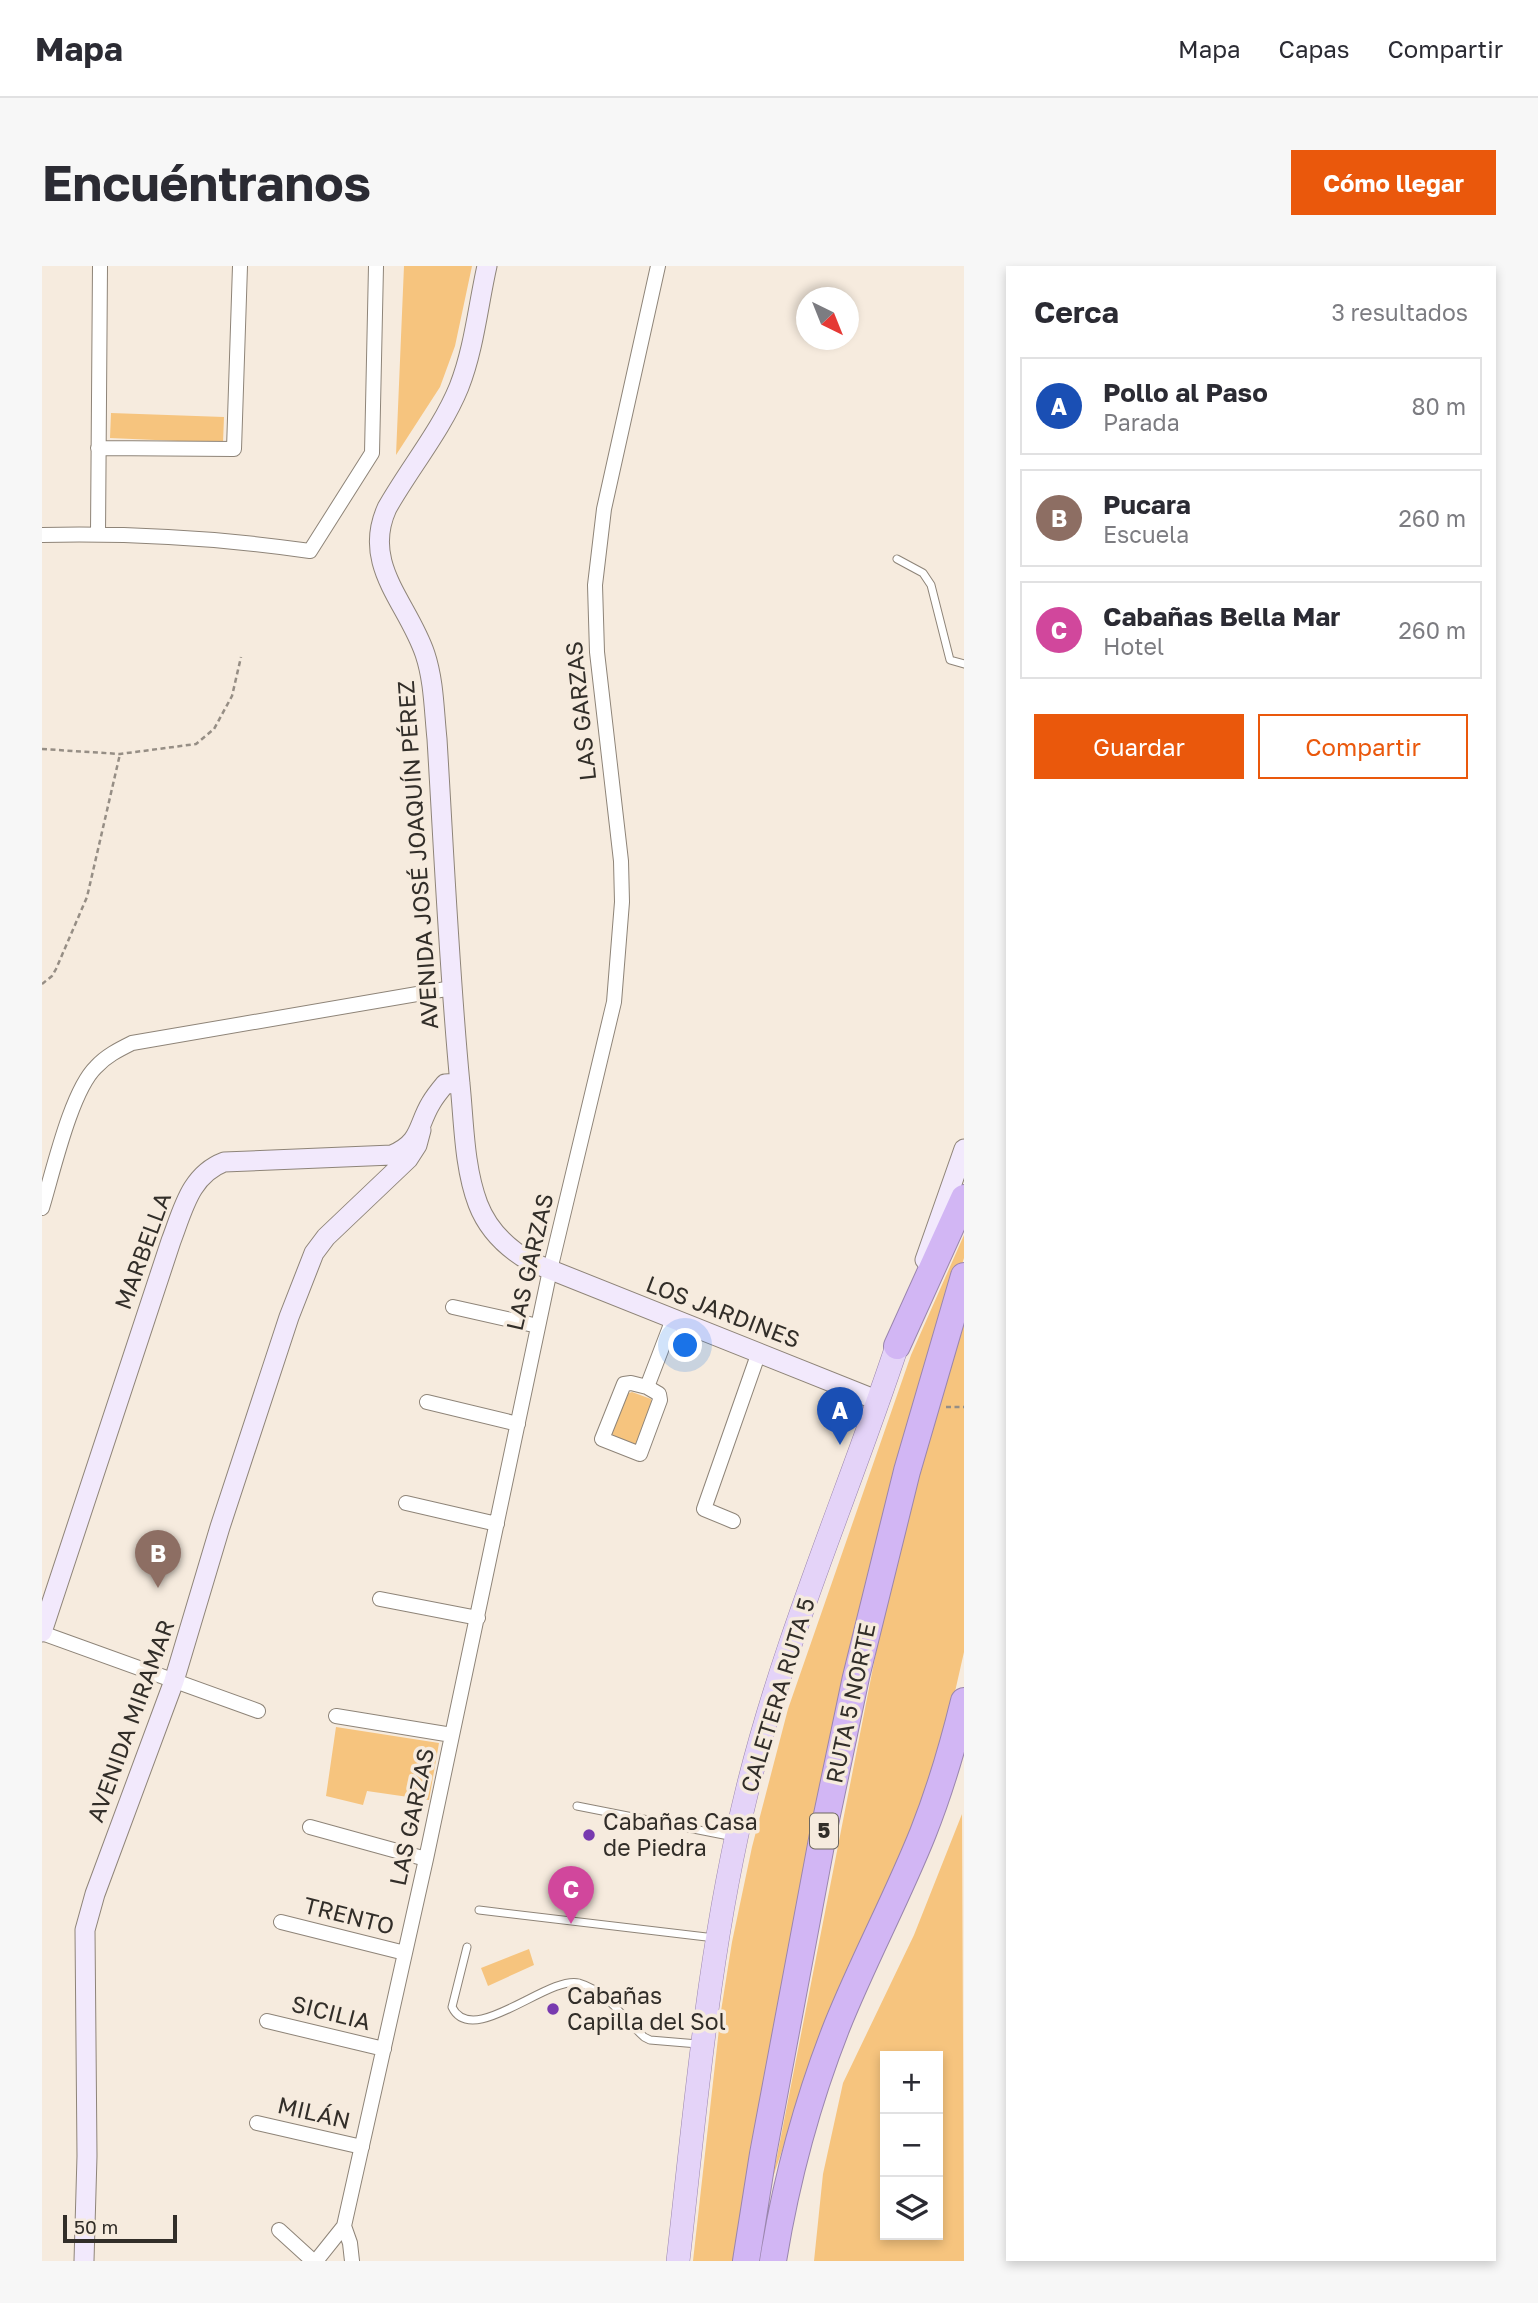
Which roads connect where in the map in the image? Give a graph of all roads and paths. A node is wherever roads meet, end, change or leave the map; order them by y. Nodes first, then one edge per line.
1 (100, 266) edge
2 (240, 266) edge
3 (376, 266) edge
4 (487, 266) edge
5 (658, 266) edge
6 (97, 448) junction
7 (98, 534) junction
8 (42, 535) edge
9 (897, 559) dead end
10 (241, 657) dead end
11 (964, 664) edge
12 (42, 749) edge
13 (120, 754) junction
14 (42, 984) edge
15 (452, 988) junction
16 (460, 1083) junction
17 (421, 1130) junction
18 (964, 1149) edge
19 (964, 1198) edge
20 (42, 1208) edge
21 (550, 1270) junction
22 (964, 1276) edge
23 (453, 1307) dead end
24 (673, 1319) junction
25 (538, 1326) junction
26 (897, 1346) junction
27 (760, 1352) junction
28 (647, 1387) junction
29 (879, 1401) junction
30 (427, 1402) dead end
31 (518, 1424) junction
32 (406, 1503) dead end
33 (733, 1521) dead end
34 (497, 1524) junction
35 (380, 1599) dead end
36 (478, 1618) junction
37 (42, 1632) edge
38 (174, 1681) junction
39 (964, 1701) edge
40 (258, 1711) dead end
41 (336, 1716) dead end
42 (452, 1735) junction
43 (577, 1806) dead end
44 (310, 1828) dead end
45 (736, 1837) junction
46 (426, 1859) junction
47 (479, 1910) dead end
48 (281, 1922) dead end
49 (717, 1938) junction
50 (467, 1947) dead end
51 (405, 1954) junction
52 (267, 2021) dead end
53 (702, 2045) junction
54 (384, 2049) junction
55 (257, 2123) dead end
56 (362, 2147) junction
57 (344, 2226) junction
58 (279, 2231) dead end
59 (84, 2261) edge
60 (314, 2261) edge
61 (352, 2261) edge
62 (678, 2261) edge
63 (746, 2261) edge
64 (774, 2261) edge

1 - 6 street
2 - 6 street
3 - 7 street
4 - 15 street, AVENIDA JOSÉ JOAQUÍN PÉREZ
5 - 21 street, LAS GARZAS
6 - 7 street
7 - 8 street
9 - 11 lane
10 - 13 path
12 - 13 path
13 - 14 path
15 - 16 street, AVENIDA JOSÉ JOAQUÍN PÉREZ
15 - 20 street
16 - 17 street, MARBELLA
16 - 21 street, AVENIDA JOSÉ JOAQUÍN PÉREZ
17 - 37 street, MARBELLA
17 - 38 street, AVENIDA MIRAMAR
18 - 26 street, CALETERA RUTA 5
19 - 26 highway
21 - 24 street, LOS JARDINES
21 - 25 street, LAS GARZAS
22 - 63 highway, RUTA 5 NORTE / 5
23 - 25 street
24 - 27 street, LOS JARDINES
24 - 28 street
25 - 31 street, LAS GARZAS
26 - 29 main road, CALETERA RUTA 5
27 - 29 street, LOS JARDINES
27 - 33 street
28 - 28 street
29 - 45 main road, CALETERA RUTA 5
30 - 31 street
31 - 34 street, LAS GARZAS
32 - 34 street
34 - 36 street, LAS GARZAS
35 - 36 street
36 - 42 street, LAS GARZAS
37 - 38 street
38 - 40 street
38 - 59 street, AVENIDA MIRAMAR
39 - 64 highway
41 - 42 street
42 - 46 street, LAS GARZAS
43 - 45 lane
44 - 46 street
45 - 49 main road, CALETERA RUTA 5
46 - 51 street, LAS GARZAS
47 - 49 lane
48 - 51 street, TRENTO
49 - 53 main road, CALETERA RUTA 5
50 - 53 lane
51 - 54 street, LAS GARZAS
52 - 54 street, SICILIA
53 - 62 main road, CALETERA RUTA 5
54 - 56 street, LAS GARZAS
55 - 56 street, MILÁN
56 - 57 street, LAS GARZAS
57 - 60 street
57 - 61 street, LAS GARZAS
58 - 60 street

